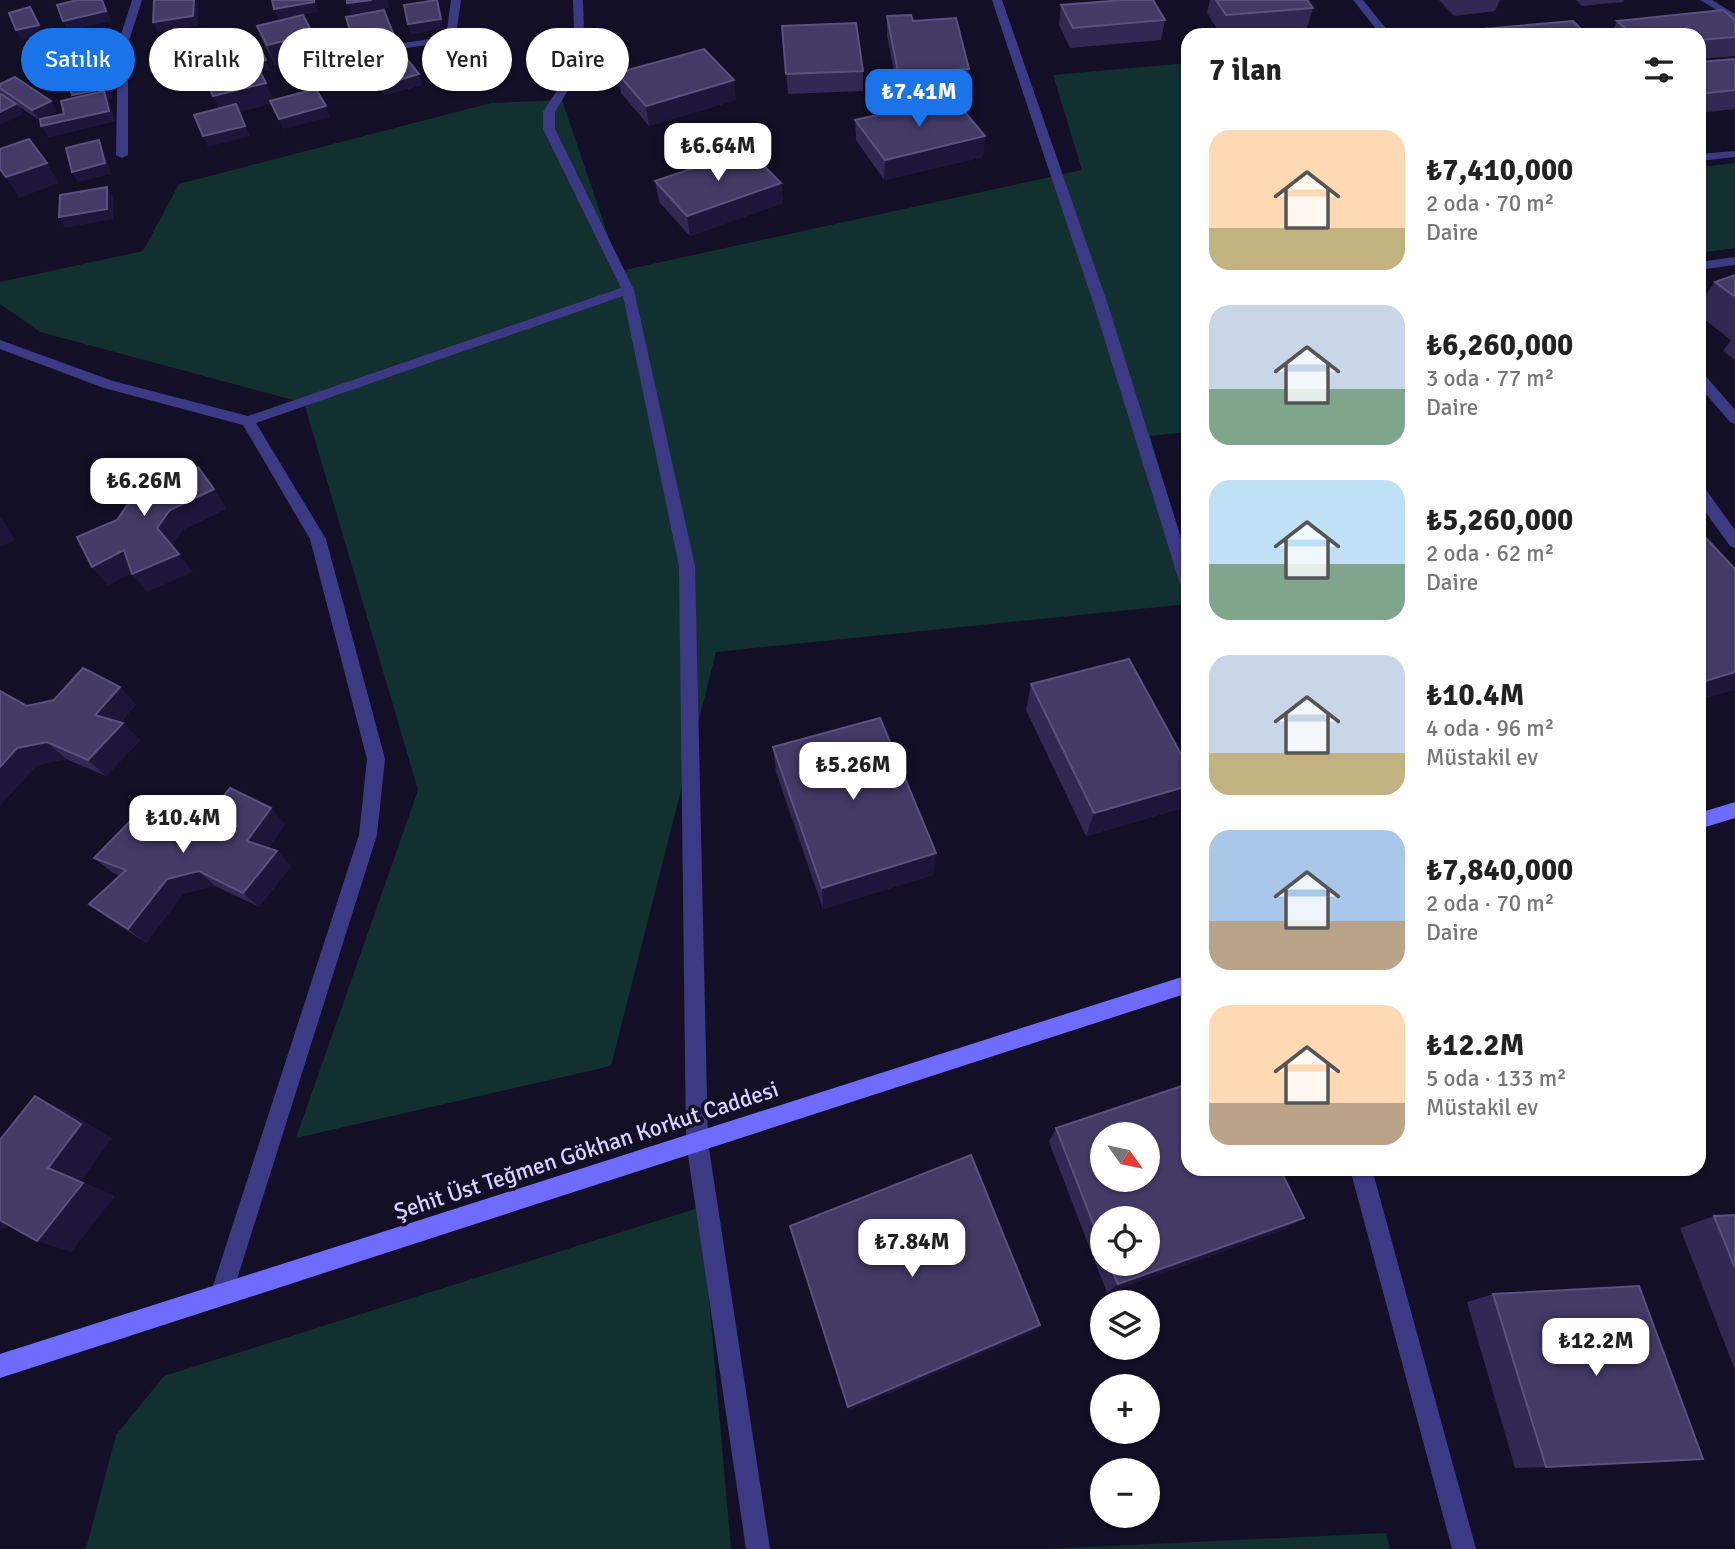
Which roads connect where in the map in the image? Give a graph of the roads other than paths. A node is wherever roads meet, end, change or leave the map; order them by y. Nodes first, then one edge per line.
1 (137, 0) edge
2 (456, 0) edge
3 (578, 0) edge
4 (997, 0) edge
5 (1358, 0) edge
6 (1705, 0) edge
7 (1735, 19) edge
8 (1380, 28) edge
9 (408, 45) edge
10 (1735, 153) edge
11 (122, 155) dead end
12 (1706, 157) edge
13 (1735, 261) edge
14 (1706, 265) edge
15 (628, 290) junction
16 (0, 344) edge
17 (1706, 385) edge
18 (1735, 419) edge
19 (248, 421) junction
20 (1706, 501) edge
21 (1735, 542) edge
22 (1181, 561) edge
23 (1735, 810) edge
24 (1706, 819) edge
25 (1181, 986) edge
26 (697, 1142) junction
27 (1363, 1176) edge
28 (221, 1295) junction
29 (0, 1366) edge
30 (758, 1549) edge
31 (1464, 1549) edge

1 - 11 street
2 - 9 street
3 - 15 street
4 - 22 street
5 - 8 street
6 - 7 street
10 - 12 street
13 - 14 street
15 - 19 street
15 - 26 street
16 - 19 street
17 - 18 street
19 - 28 street
20 - 21 street
23 - 24 street
25 - 26 street, Şehit Üst Teğmen Gökhan Korkut Caddesi
26 - 28 street, Şehit Üst Teğmen Gökhan Korkut Caddesi
26 - 30 street
27 - 31 street
28 - 29 street, Şehit Üst Teğmen Gökhan Korkut Caddesi

